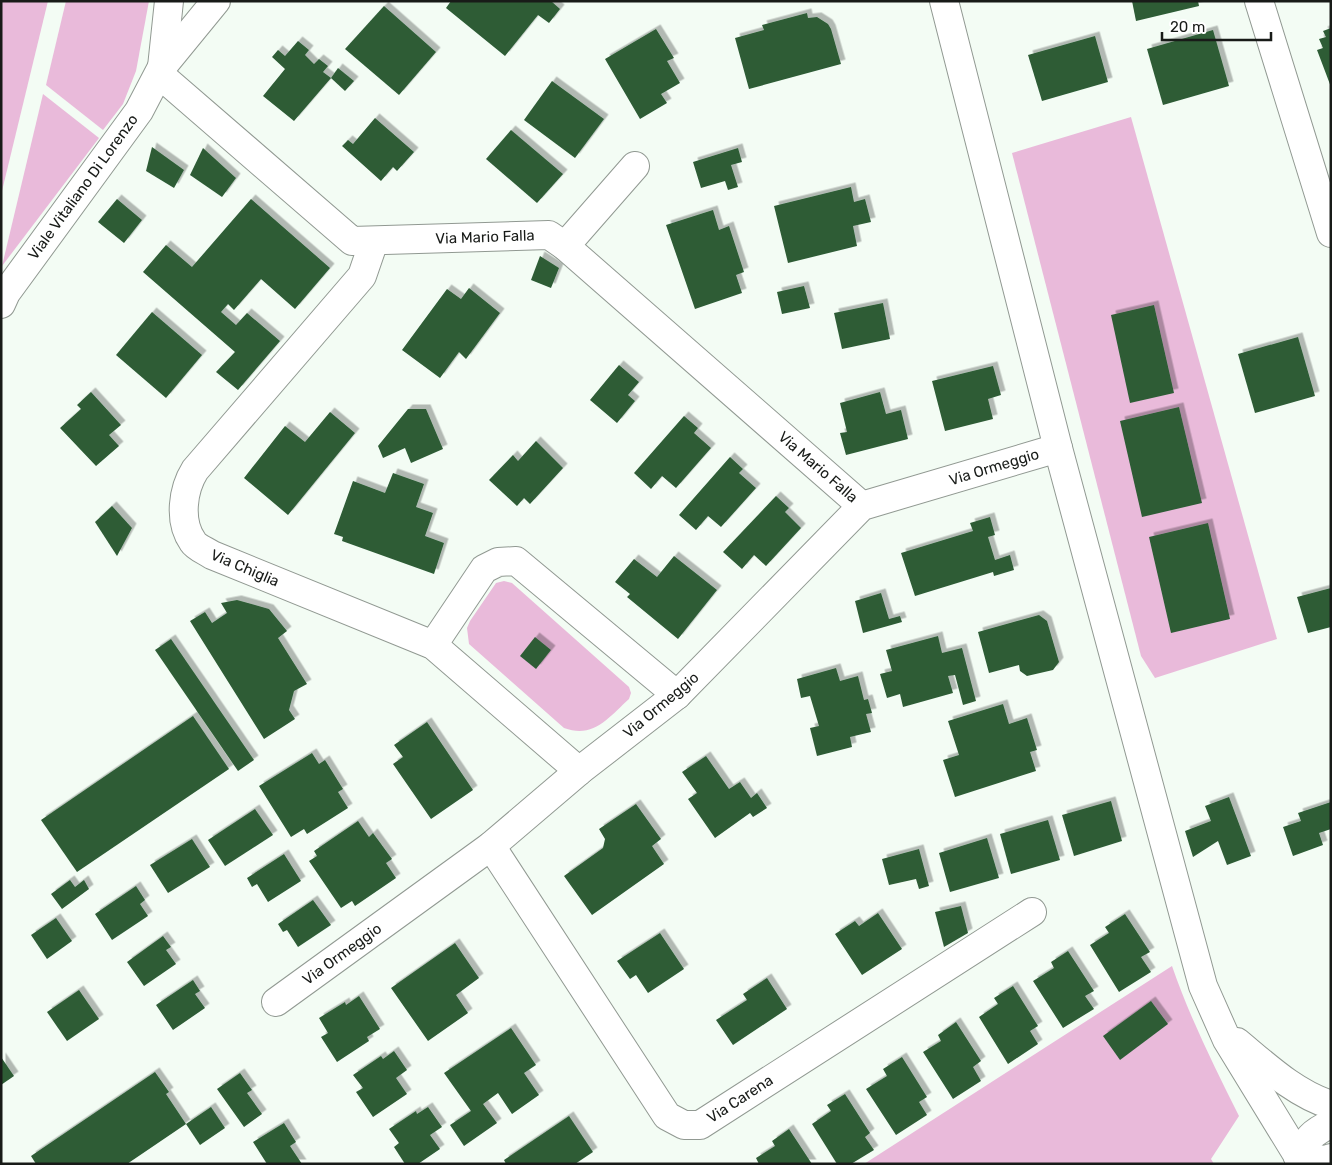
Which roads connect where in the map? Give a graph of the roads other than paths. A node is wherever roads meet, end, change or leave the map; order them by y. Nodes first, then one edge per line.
1 (169, 1) edge
2 (216, 1) edge
3 (944, 1) edge
4 (1259, 1) edge
5 (160, 70) junction
6 (635, 166) dead end
7 (1331, 233) edge
8 (374, 242) junction
9 (565, 246) junction
10 (1, 304) edge
11 (1058, 448) junction
12 (862, 506) junction
13 (433, 645) junction
14 (677, 695) junction
15 (579, 771) junction
16 (490, 846) junction
17 (1032, 912) dead end
18 (276, 1002) dead end
19 (1222, 1029) junction
20 (1331, 1105) edge
21 (1331, 1124) edge
22 (1331, 1158) edge
23 (1300, 1160) edge

1 - 5 street
2 - 5 street
3 - 11 street
4 - 7 street
5 - 8 street, Via Mario Falla
5 - 10 street, Viale Vitaliano Di Lorenzo
6 - 9 street
8 - 9 street, Via Mario Falla
8 - 13 street, Via Chiglia
9 - 12 street, Via Mario Falla
11 - 12 street, Via Ormeggio
11 - 19 street
12 - 14 street, Via Ormeggio
13 - 14 street
13 - 15 street, Via Chiglia
14 - 15 street, Via Ormeggio
15 - 16 street, Via Ormeggio
16 - 17 street, Via Carena
16 - 18 street, Via Ormeggio
19 - 20 street
19 - 23 street
21 - 23 street
22 - 23 street

